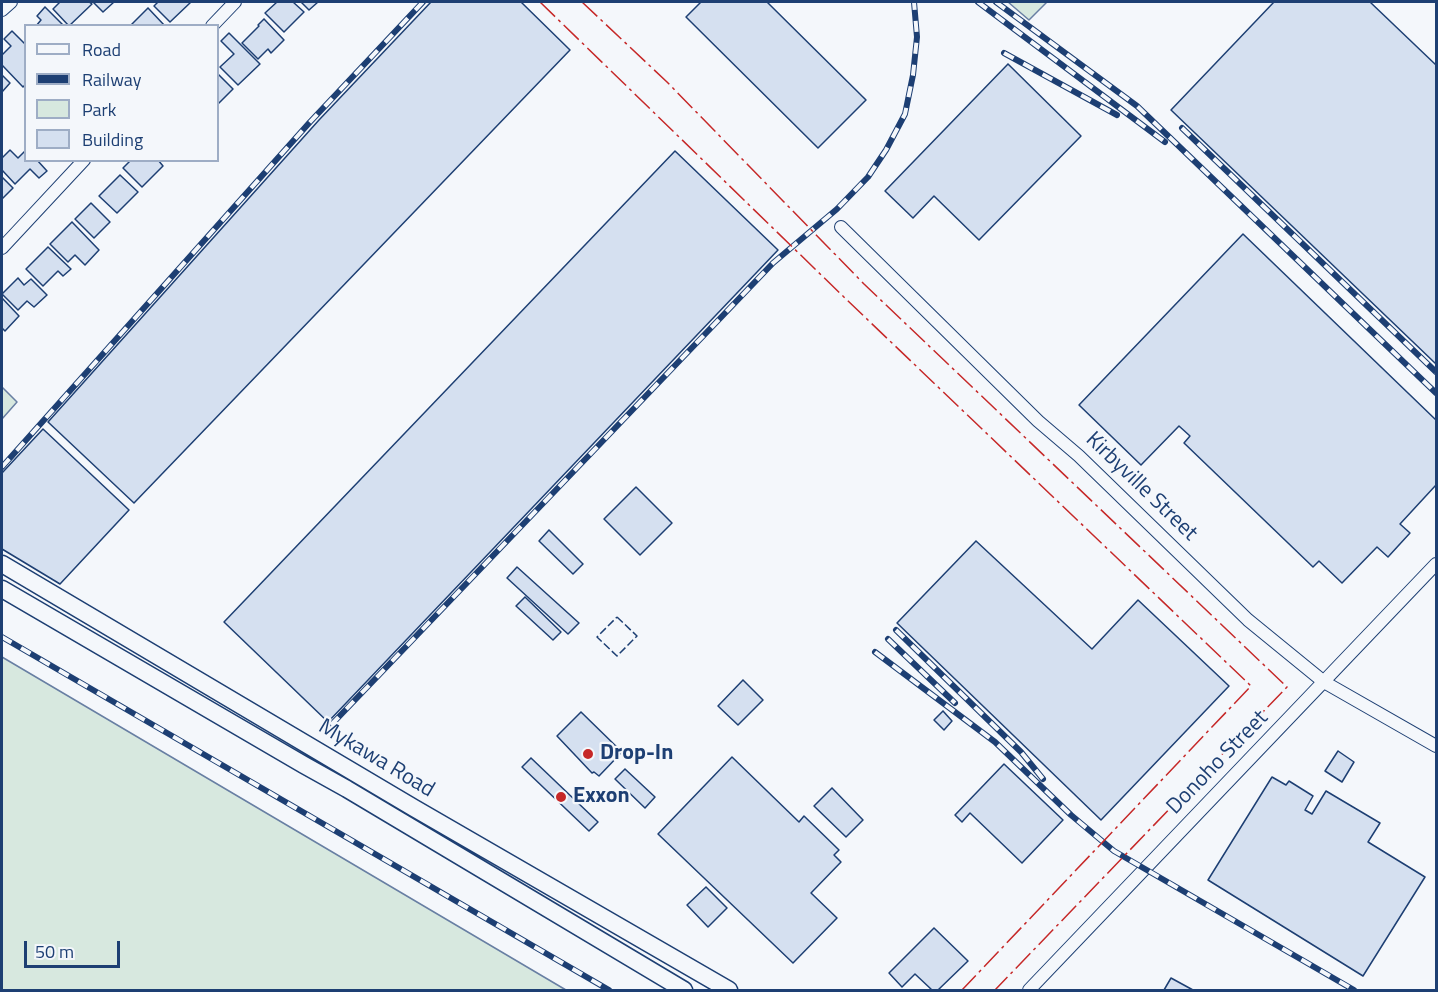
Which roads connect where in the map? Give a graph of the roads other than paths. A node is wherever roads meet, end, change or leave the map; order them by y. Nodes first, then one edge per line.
1 (11, 2) edge
2 (235, 2) edge
3 (2, 10) edge
4 (214, 24) edge
5 (82, 162) edge
6 (840, 227) dead end
7 (2, 248) edge
8 (2, 564) edge
9 (1437, 564) edge
10 (2, 589) edge
11 (1324, 682) junction
12 (1437, 746) edge
13 (414, 808) junction
14 (404, 823) junction
15 (528, 874) junction
16 (515, 890) junction
17 (684, 990) edge
18 (729, 990) edge
19 (1029, 990) edge

1 - 3 street
2 - 4 street
5 - 7 street
6 - 11 street, Kirbyville Street
8 - 13 main road, Mykawa Road
9 - 11 street, Donoho Street
10 - 14 main road, Mykawa Road
11 - 12 street, Kirbyville Street
11 - 19 street, Donoho Street
13 - 14 main road
13 - 15 main road, Mykawa Road
14 - 16 main road, Mykawa Road
15 - 16 main road
15 - 18 main road, Mykawa Road
16 - 17 main road, Mykawa Road

